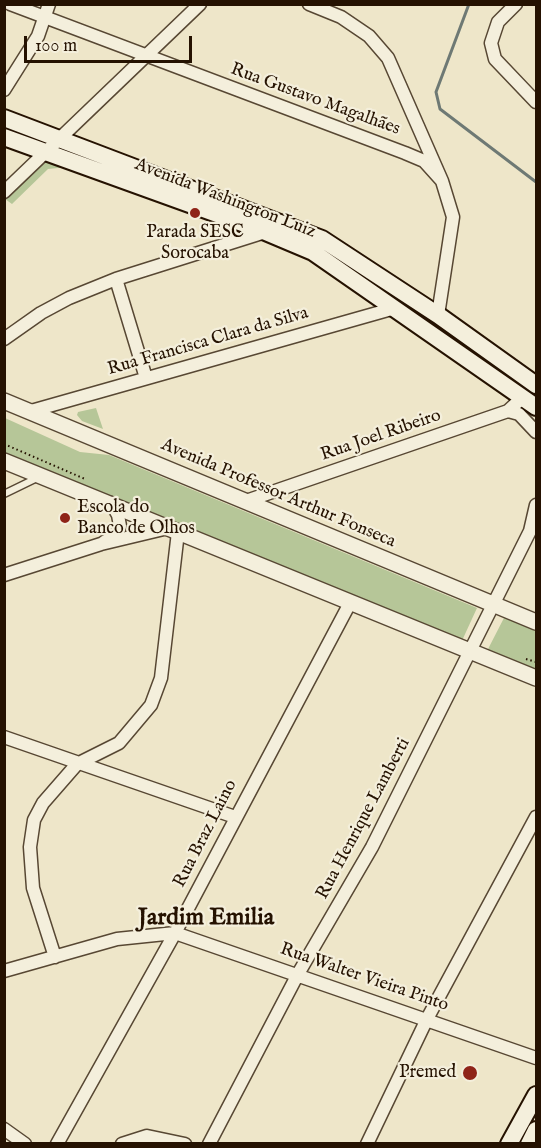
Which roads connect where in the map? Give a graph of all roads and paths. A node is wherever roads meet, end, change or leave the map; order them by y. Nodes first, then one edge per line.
1 (10, 4) edge
2 (48, 4) edge
3 (200, 4) edge
4 (309, 4) edge
5 (516, 4) edge
6 (44, 17) junction
7 (146, 57) junction
8 (4, 90) edge
9 (537, 102) edge
10 (4, 118) edge
11 (422, 134) junction
12 (4, 137) edge
13 (59, 138) junction
14 (45, 153) junction
15 (405, 153) junction
16 (442, 180) junction
17 (4, 192) edge
18 (265, 232) junction
19 (116, 279) junction
20 (395, 308) junction
21 (438, 315) junction
22 (4, 339) edge
23 (147, 378) junction
24 (537, 385) edge
25 (4, 401) edge
26 (530, 402) edge
27 (4, 407) edge
28 (31, 411) junction
29 (508, 411) junction
30 (537, 432) edge
31 (4, 460) edge
32 (42, 476) junction
33 (4, 494) edge
34 (246, 501) junction
35 (111, 503) junction
36 (537, 505) edge
37 (173, 530) junction
38 (101, 544) junction
39 (5, 578) edge
40 (350, 603) junction
41 (493, 605) junction
42 (537, 622) edge
43 (471, 651) junction
44 (537, 678) edge
45 (4, 737) edge
46 (77, 764) junction
47 (235, 817) junction
48 (537, 817) edge
49 (176, 933) junction
50 (55, 957) junction
51 (4, 971) edge
52 (298, 974) junction
53 (427, 1019) junction
54 (537, 1058) edge
55 (537, 1095) edge
56 (4, 1129) edge
57 (537, 1130) edge
58 (25, 1143) edge
59 (57, 1143) edge
60 (122, 1143) edge
61 (185, 1143) edge
62 (209, 1143) edge
63 (367, 1143) edge
64 (509, 1143) edge
65 (529, 1143) edge

1 - 6 street, Rua Gustavo Magalhães
2 - 6 street
3 - 7 street
4 - 11 street
5 - 9 street
6 - 7 street, Rua Gustavo Magalhães
6 - 8 street
7 - 13 street
7 - 15 street, Rua Gustavo Magalhães
10 - 13 main road, Avenida Washington Luiz
11 - 15 street, Rua Gustavo Magalhães
11 - 16 street
12 - 14 main road, Avenida Washington Luiz
13 - 14 street
13 - 21 main road, Avenida Washington Luiz
14 - 17 street
14 - 18 main road, Avenida Washington Luiz
15 - 16 street, Rua Gustavo Magalhães
16 - 21 street
18 - 19 street
18 - 20 main road, Avenida Washington Luiz
19 - 22 street
19 - 23 street
20 - 23 street, Rua Francisca Clara da Silva
20 - 26 main road, Avenida Washington Luiz
21 - 24 main road, Avenida Washington Luiz
23 - 28 street, Rua Francisca Clara da Silva
25 - 28 street, Avenida Professor Arthur Fonseca
26 - 29 street, Rua Joel Ribeiro
27 - 28 street
28 - 34 street, Avenida Professor Arthur Fonseca
29 - 30 street
29 - 34 street, Rua Joel Ribeiro
31 - 32 street
32 - 33 lane
32 - 35 street
34 - 41 street, Avenida Professor Arthur Fonseca
35 - 37 street
35 - 38 street
36 - 41 street, Rua Henrique Lamberti
37 - 38 street
37 - 40 street
37 - 46 street
38 - 39 street
40 - 43 street
40 - 47 street, Rua Braz Laino
41 - 42 street, Avenida Professor Arthur Fonseca
41 - 43 street, Rua Henrique Lamberti
43 - 44 street
43 - 52 street, Rua Henrique Lamberti
45 - 46 street
46 - 47 street
46 - 50 street
47 - 49 street, Rua Braz Laino
48 - 53 street
49 - 50 street, Rua Walter Vieira Pinto
49 - 52 street, Rua Walter Vieira Pinto
49 - 59 street, Rua Braz Laino
50 - 51 street, Rua Walter Vieira Pinto
52 - 53 street, Rua Walter Vieira Pinto
52 - 62 street, Rua Henrique Lamberti
53 - 54 street, Rua Walter Vieira Pinto
53 - 63 street
55 - 64 main road
56 - 58 street
57 - 65 main road
60 - 61 street

